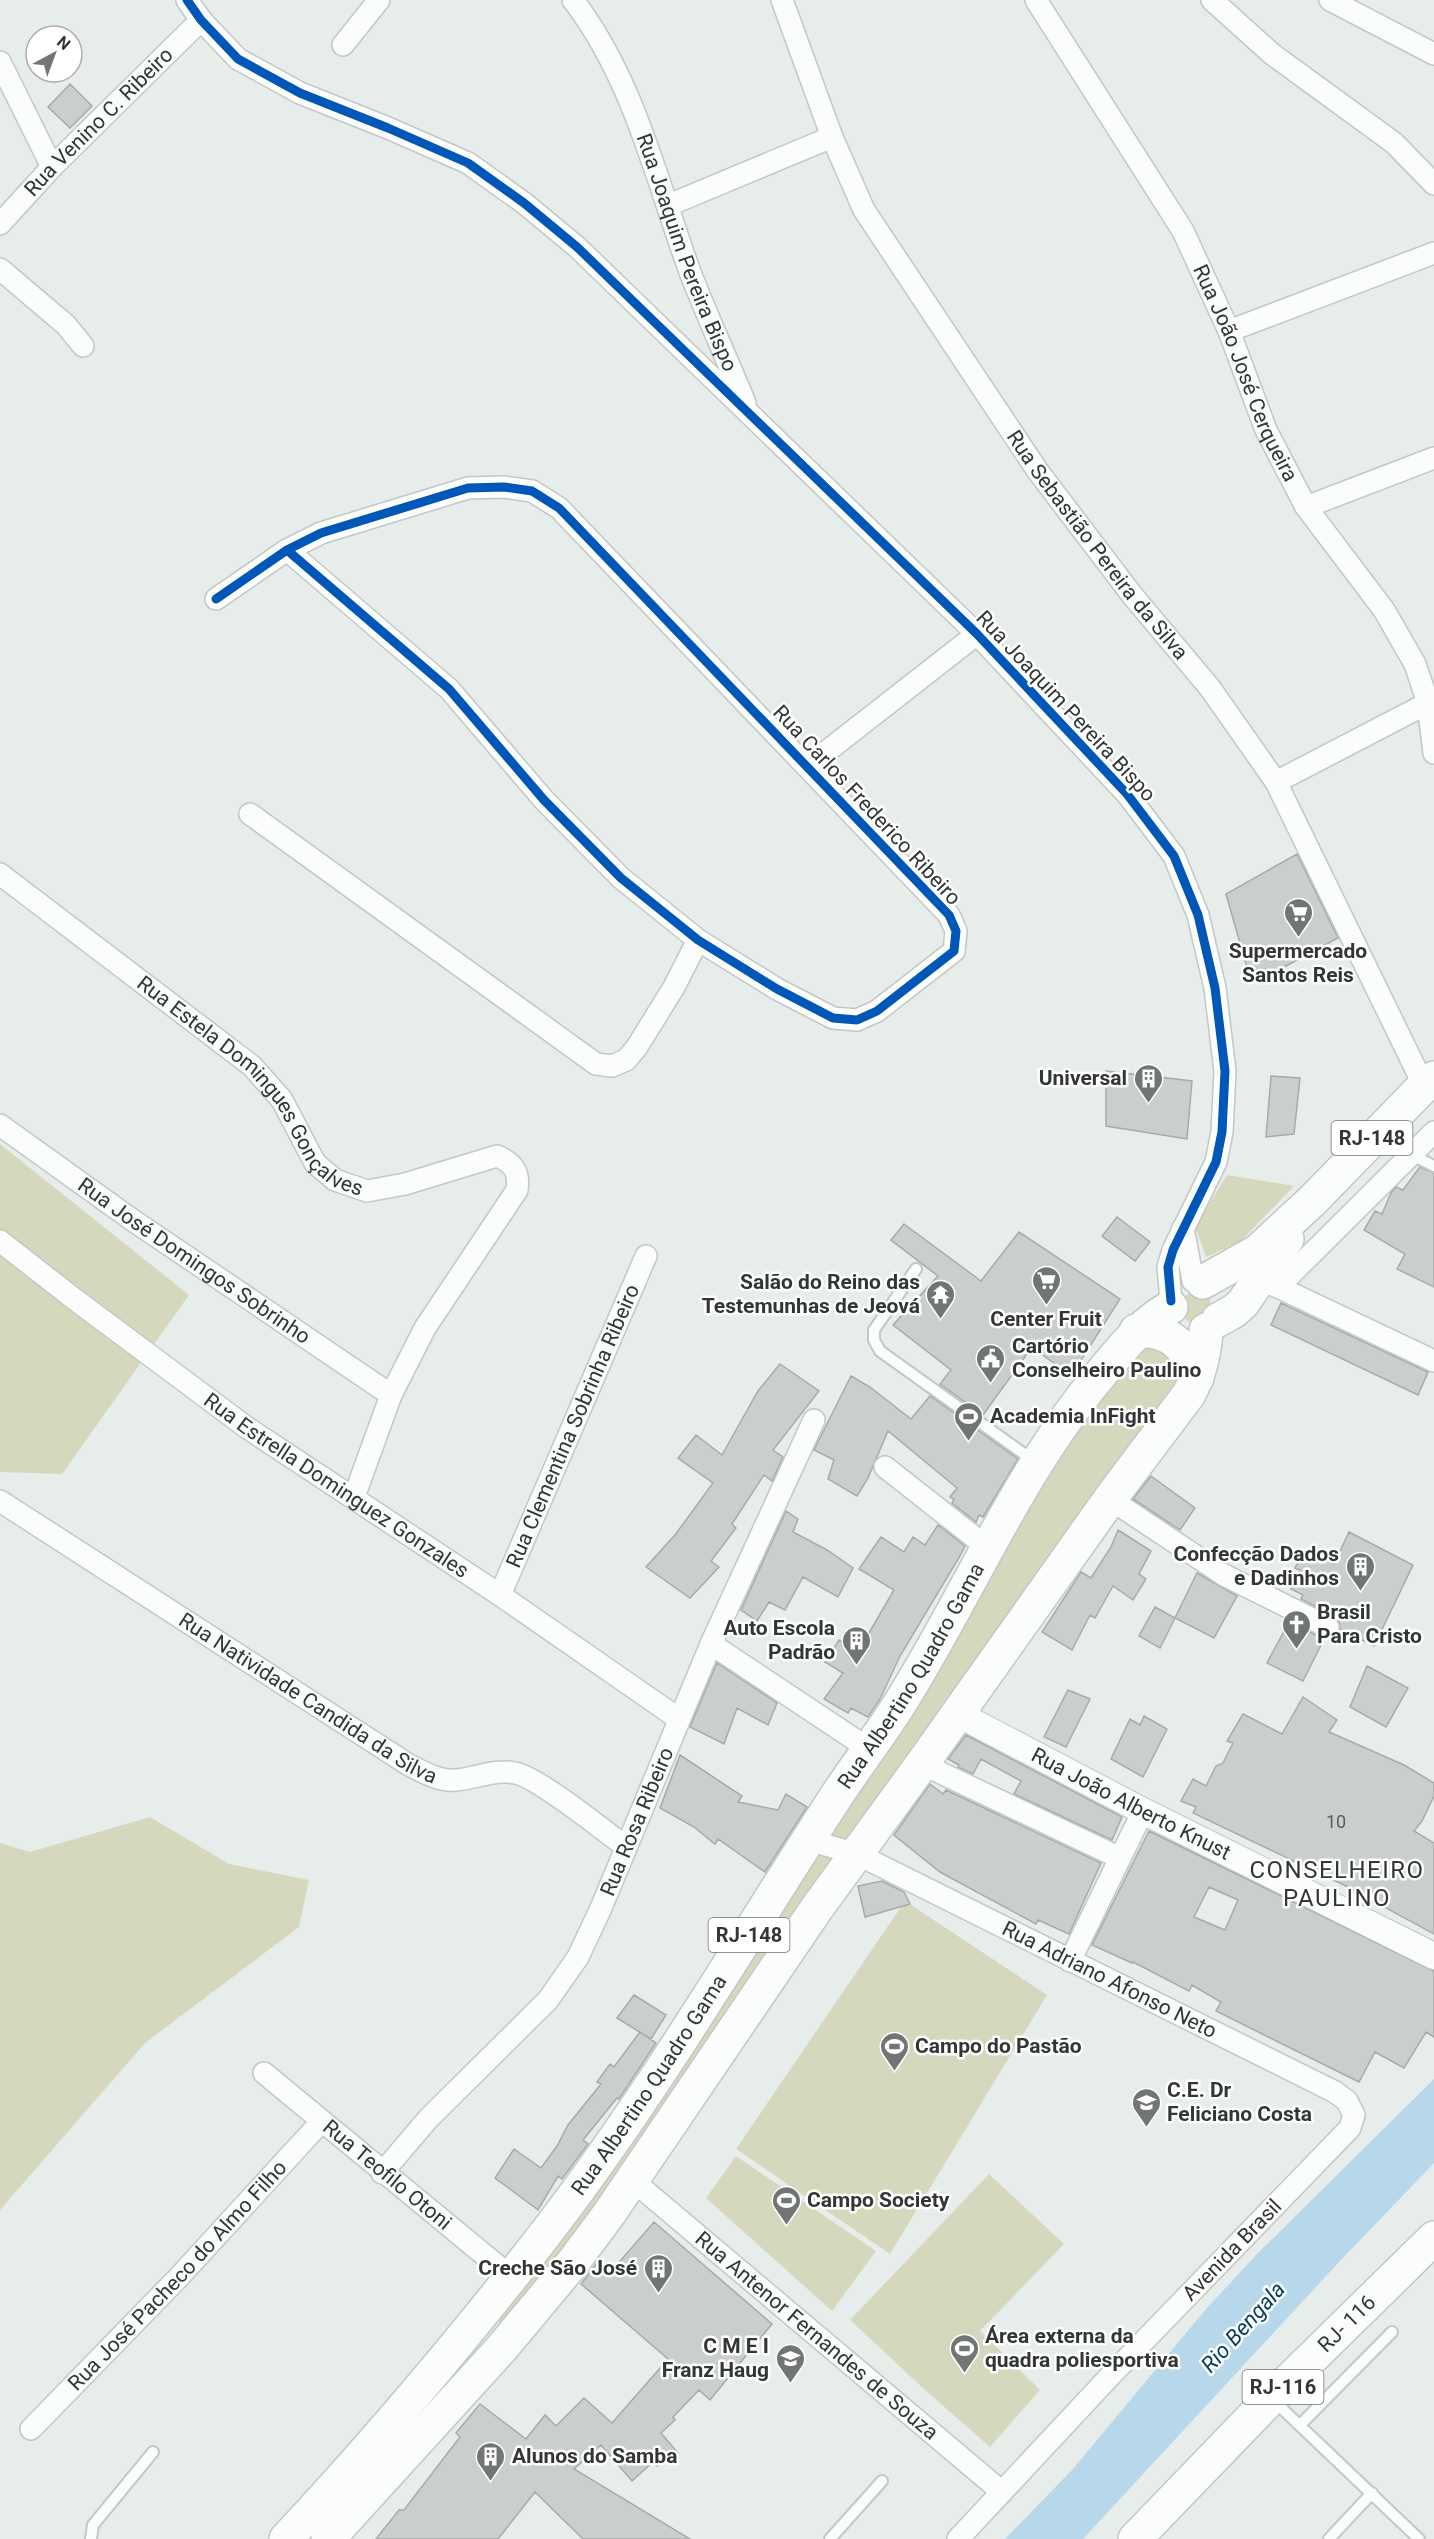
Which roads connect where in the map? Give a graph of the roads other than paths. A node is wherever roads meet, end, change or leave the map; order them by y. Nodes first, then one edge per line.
1 (187, 0) edge
2 (379, 0) edge
3 (573, 0) edge
4 (782, 0) edge
5 (1036, 0) edge
6 (1212, 0) edge
7 (1330, 0) edge
8 (201, 20) junction
9 (343, 45) dead end
10 (1434, 54) edge
11 (0, 62) edge
12 (832, 137) junction
13 (52, 167) junction
14 (1434, 184) edge
15 (669, 205) junction
16 (0, 224) edge
17 (1434, 253) edge
18 (0, 269) edge
19 (1229, 331) junction
20 (83, 346) dead end
21 (749, 412) junction
22 (1434, 458) edge
23 (1306, 507) junction
24 (287, 550) junction
25 (216, 599) dead end
26 (977, 634) junction
27 (1428, 703) junction
28 (1434, 753) edge
29 (808, 766) junction
30 (1276, 782) junction
31 (250, 813) dead end
32 (0, 874) edge
33 (698, 940) junction
34 (1429, 1082) edge
35 (0, 1125) edge
36 (1434, 1132) edge
37 (1410, 1154) junction
38 (1434, 1166) edge
39 (1313, 1200) junction
40 (1184, 1228) junction
41 (0, 1241) edge
42 (646, 1256) dead end
43 (916, 1269) dead end
44 (1269, 1284) junction
45 (1185, 1293) junction
46 (1212, 1325) junction
47 (1136, 1330) junction
48 (1434, 1361) edge
49 (1197, 1378) junction
50 (391, 1395) junction
51 (814, 1420) dead end
52 (1036, 1462) junction
53 (885, 1467) dead end
54 (354, 1497) junction
55 (1110, 1499) junction
56 (0, 1501) edge
57 (988, 1548) junction
58 (500, 1595) junction
59 (1328, 1627) dead end
60 (711, 1644) junction
61 (958, 1714) junction
62 (679, 1719) junction
63 (869, 1749) junction
64 (922, 1764) junction
65 (1143, 1811) junction
66 (808, 1840) junction
67 (626, 1847) junction
68 (857, 1854) junction
69 (1120, 1858) junction
70 (1434, 1956) edge
71 (1070, 1960) junction
72 (264, 2073) dead end
73 (1354, 2115) joint
74 (321, 2122) junction
75 (382, 2173) junction
76 (631, 2179) junction
77 (1434, 2238) edge
78 (511, 2277) junction
79 (473, 2326) junction
80 (1392, 2332) dead end
81 (501, 2349) junction
82 (1271, 2398) junction
83 (1300, 2425) junction
84 (31, 2429) dead end
85 (153, 2452) dead end
86 (882, 2481) dead end
87 (1002, 2492) junction
88 (1372, 2493) junction
89 (91, 2539) edge
90 (286, 2539) edge
91 (328, 2539) edge
92 (830, 2539) edge
93 (958, 2539) edge
94 (1135, 2539) edge
95 (1329, 2539) edge
96 (1419, 2539) edge

1 - 8 street
2 - 9 street
3 - 15 street, Rua Joaquim Pereira Bispo
4 - 12 street, Rua Sebastião Pereira da Silva
5 - 19 street, Rua João José Cerqueira
6 - 14 street
7 - 10 street
8 - 13 street, Rua Venino C. Ribeiro
8 - 21 street
11 - 13 street
12 - 15 street
12 - 30 street, Rua Sebastião Pereira da Silva
13 - 16 street, Rua Venino C. Ribeiro
15 - 21 street, Rua Joaquim Pereira Bispo
17 - 19 street
18 - 20 street
19 - 23 street, Rua João José Cerqueira
21 - 26 street, Rua Joaquim Pereira Bispo
22 - 23 street
23 - 27 street, Rua João José Cerqueira
24 - 25 street, Rua Carlos Frederico Ribeiro
24 - 29 street, Rua Carlos Frederico Ribeiro
24 - 33 street, Rua Carlos Frederico Ribeiro
26 - 29 street, Rua Carlos Frederico Ribeiro
26 - 40 street, Rua Joaquim Pereira Bispo
27 - 28 street, Rua João José Cerqueira
27 - 30 street
29 - 33 street, Rua Carlos Frederico Ribeiro
30 - 34 street, Rua Sebastião Pereira da Silva
31 - 33 street
32 - 50 street, Rua Estela Domingues Gonçalves
34 - 39 main road, RJ-148
35 - 50 street, Rua José Domingos Sobrinho
36 - 37 street
37 - 38 lane
37 - 44 street
39 - 44 main road
39 - 45 main road, Rua Albertino Quadro Gama / RJ-148
40 - 45 street
40 - 45 street, Rua Joaquim Pereira Bispo
41 - 54 street, Rua Estrella Dominguez Gonzales
42 - 58 street, Rua Clementina Sobrinha Ribeiro
43 - 52 lane
44 - 46 main road
44 - 48 street
45 - 46 main road
45 - 46 main road
45 - 47 main road, Rua Albertino Quadro Gama / RJ-148
46 - 49 main road, Rua Albertino Quadro Gama
47 - 49 main road
47 - 52 main road, Rua Albertino Quadro Gama / RJ-148
49 - 55 main road, Rua Albertino Quadro Gama
50 - 54 street, Rua Estela Domingues Gonçalves
51 - 60 street, Rua Rosa Ribeiro
52 - 57 main road, Rua Albertino Quadro Gama / RJ-148
53 - 57 street
54 - 58 street, Rua Estrella Dominguez Gonzales
55 - 59 street
55 - 61 main road, Rua Albertino Quadro Gama
56 - 67 street, Rua Natividade Candida da Silva
57 - 63 main road, Rua Albertino Quadro Gama / RJ-148
58 - 62 street, Rua Estrella Dominguez Gonzales
60 - 62 street, Rua Rosa Ribeiro
60 - 63 street
61 - 64 main road, Rua Albertino Quadro Gama
61 - 65 street, Rua João Alberto Knust
62 - 67 street, Rua Rosa Ribeiro
63 - 66 main road, Rua Albertino Quadro Gama / RJ-148
64 - 68 main road, Rua Albertino Quadro Gama
64 - 69 street
65 - 69 street
65 - 70 street, Rua João Alberto Knust
66 - 68 street, Rua Adriano Afonso Neto
66 - 78 main road, Rua Albertino Quadro Gama / RJ-148
67 - 75 street, Rua Rosa Ribeiro
68 - 71 street, Rua Adriano Afonso Neto
68 - 76 main road, Rua Albertino Quadro Gama
69 - 71 street
71 - 73 street, Rua Adriano Afonso Neto
72 - 74 street, Rua Teofilo Otoni
73 - 87 street, Avenida Brasil
74 - 75 street, Rua Teofilo Otoni
74 - 84 street, Rua José Pacheco do Almo Filho
75 - 78 street, Rua Teofilo Otoni
76 - 81 main road, Rua Albertino Quadro Gama
76 - 87 street, Rua Antenor Fernandes de Souza
77 - 82 main road, RJ- 116 / RJ-116
78 - 79 main road, Rua Albertino Quadro Gama / RJ-148
79 - 81 main road
79 - 90 main road, Rua Albertino Quadro Gama / RJ-148
80 - 83 lane
81 - 91 main road, Rua Albertino Quadro Gama
82 - 83 lane
82 - 94 main road, RJ- 116 / RJ-116
83 - 88 lane
85 - 89 lane
86 - 92 lane
87 - 93 street, Avenida Brasil
88 - 95 lane
88 - 96 lane

